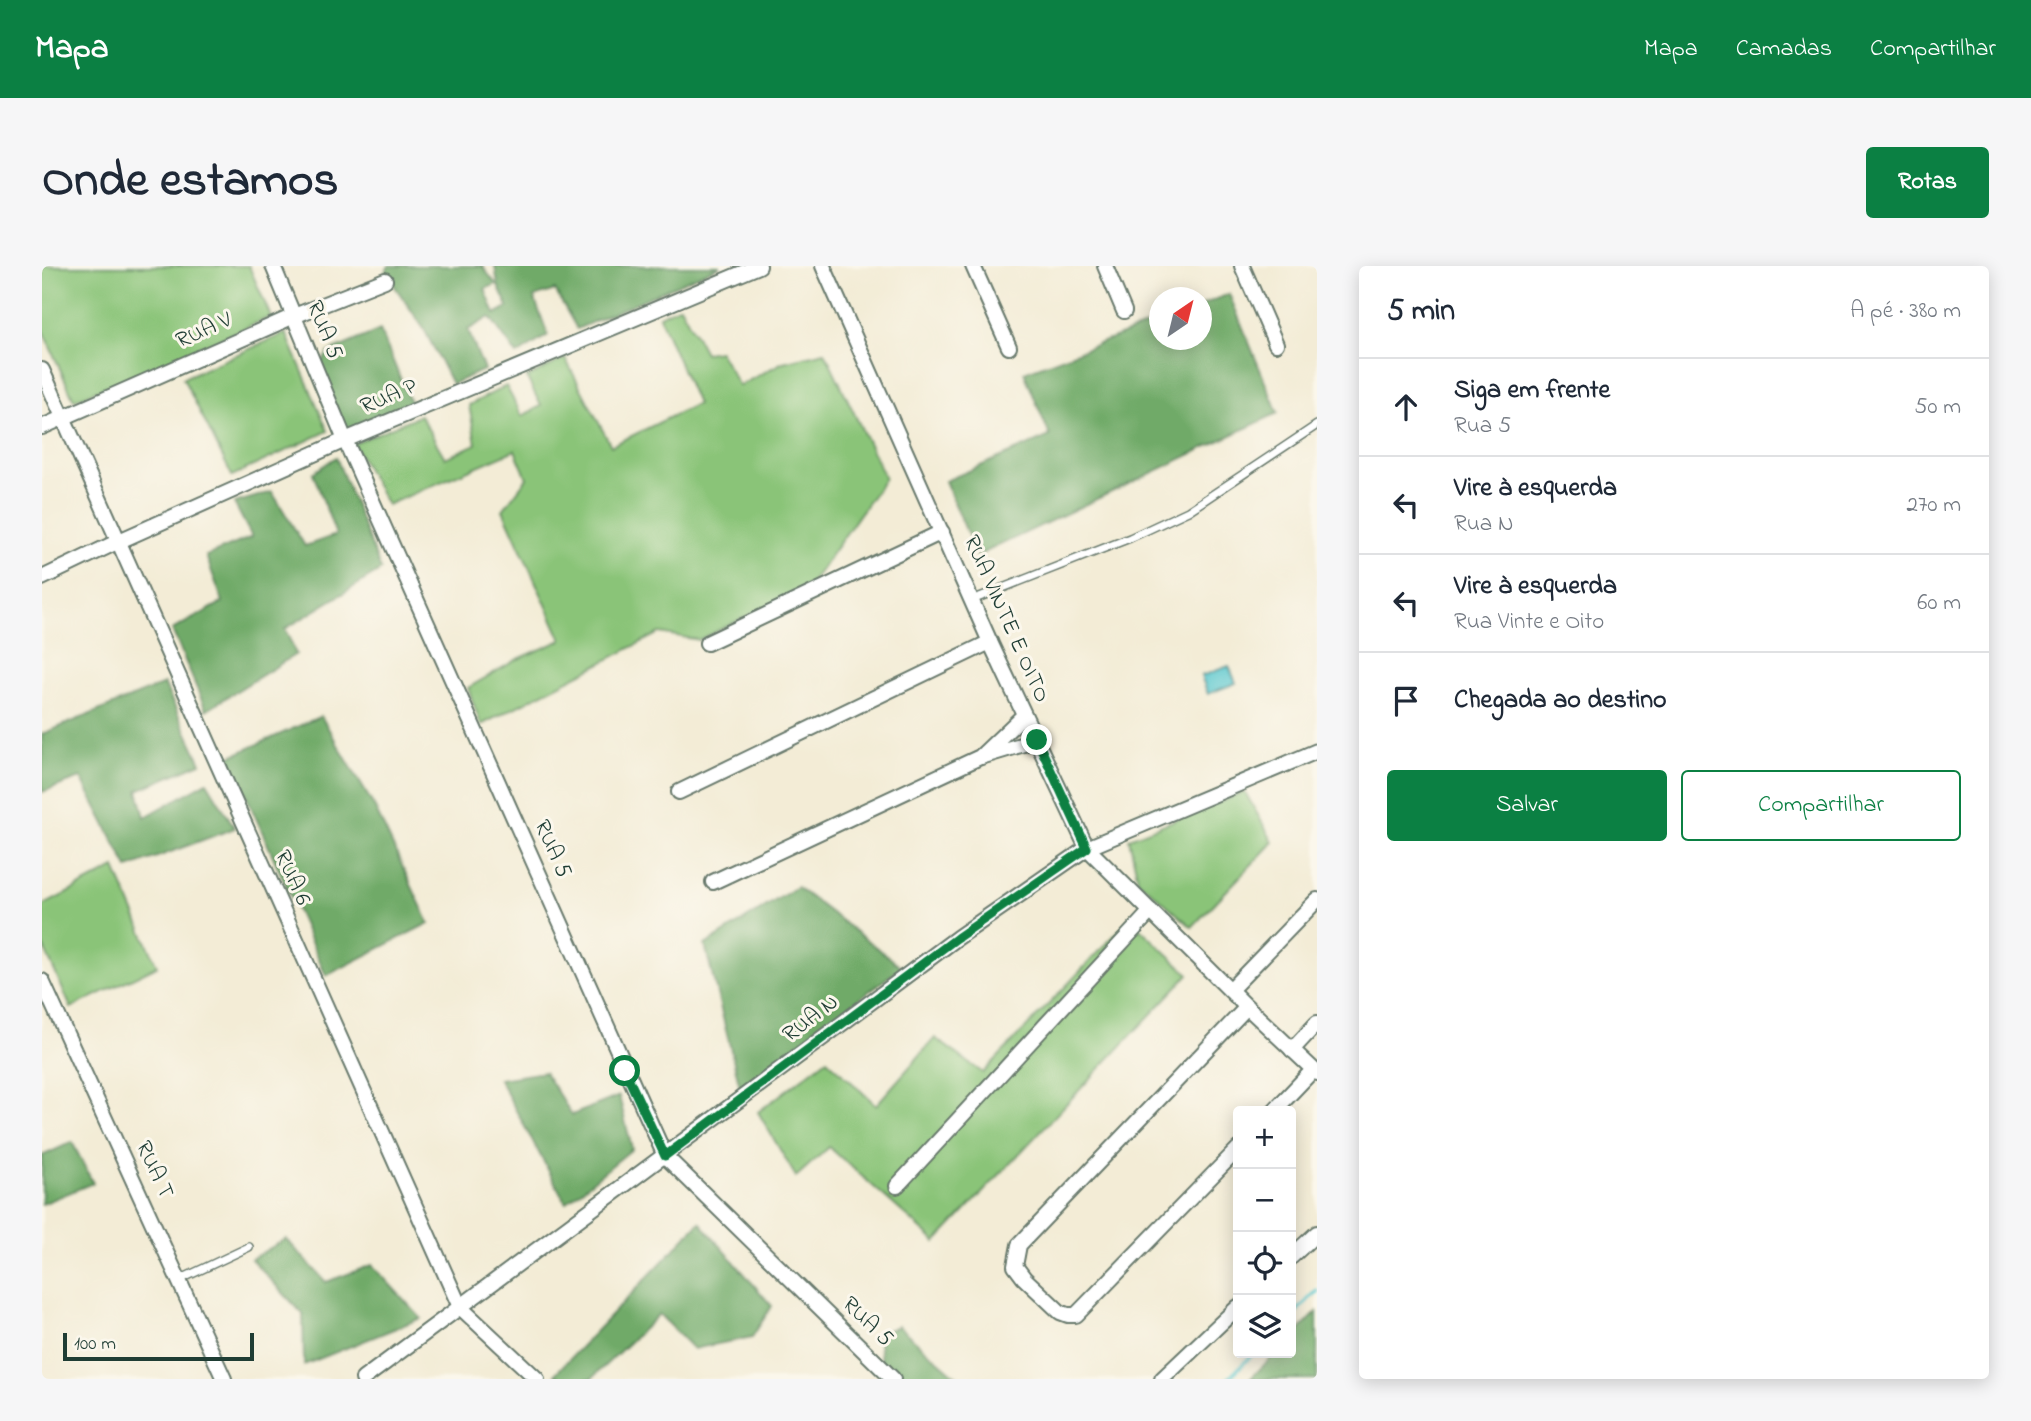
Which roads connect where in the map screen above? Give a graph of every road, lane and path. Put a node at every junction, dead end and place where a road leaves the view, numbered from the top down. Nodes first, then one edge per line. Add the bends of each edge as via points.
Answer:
1 (273, 266) edge
2 (759, 266) edge
3 (823, 266) edge
4 (973, 266) edge
5 (1104, 266) edge
6 (1242, 266) edge
7 (385, 280) dead end
8 (1124, 311) dead end
9 (294, 316) junction
10 (1276, 344) dead end
11 (1009, 347) dead end
12 (42, 370) edge
13 (62, 418) junction
14 (1317, 425) edge
15 (42, 427) edge
16 (345, 440) junction
17 (942, 532) junction
18 (117, 542) junction
19 (42, 578) edge
20 (972, 600) junction
21 (990, 642) junction
22 (707, 643) dead end
23 (1024, 715) junction
24 (1037, 740) junction
25 (1317, 751) edge
26 (980, 757) junction
27 (679, 792) dead end
28 (1087, 848) junction
29 (713, 882) dead end
30 (1317, 900) edge
31 (1151, 911) junction
32 (42, 981) edge
33 (1230, 990) junction
34 (1247, 1007) junction
35 (1317, 1023) edge
36 (1292, 1049) junction
37 (1315, 1072) edge
38 (1279, 1106) edge
39 (1233, 1154) edge
40 (665, 1156) junction
41 (897, 1186) dead end
42 (1317, 1233) edge
43 (249, 1247) dead end
44 (1296, 1253) edge
45 (179, 1280) junction
46 (460, 1307) junction
47 (1233, 1312) edge
48 (224, 1379) edge
49 (363, 1379) edge
50 (537, 1379) edge
51 (892, 1379) edge
52 (1162, 1379) edge

1 - 9 street, RUA 5
2 - 16 street, RUA P
3 - 17 street, RUA VINTE E OITO
4 - 11 street
5 - 8 street
6 - 10 street
7 - 9 street, RUA V
9 - 13 street, RUA V
9 - 16 street, RUA 5
12 - 13 street, RUA 6
13 - 15 street, RUA V
13 - 18 street, RUA 6
14 - 20 lane via 1188,511
16 - 18 street, RUA P
16 - 40 street, RUA 5
17 - 20 street, RUA VINTE E OITO
17 - 22 street
18 - 19 street, RUA P
18 - 46 street, RUA 6
20 - 21 street, RUA VINTE E OITO
21 - 23 street, RUA VINTE E OITO
21 - 27 street
23 - 24 street, RUA VINTE E OITO
23 - 26 street
24 - 26 street
24 - 28 street, RUA VINTE E OITO
25 - 28 street, RUA N
26 - 29 street
28 - 31 street, RUA VINTE E OITO
28 - 40 street, RUA N via 957,938
30 - 33 street
31 - 33 street, RUA VINTE E OITO
31 - 41 street
32 - 45 street, RUA T
33 - 34 street, RUA VINTE E OITO
34 - 36 street, RUA VINTE E OITO
34 - 39 street via 1019,1245 1015,1266 1060,1312 1076,1315
35 - 36 street
36 - 37 street, RUA VINTE E OITO
37 - 38 street
40 - 46 street, RUA N
40 - 51 street, RUA 5
42 - 44 street
43 - 45 lane
45 - 48 street, RUA T
46 - 49 street, RUA N
46 - 50 street, RUA 6
47 - 52 street

